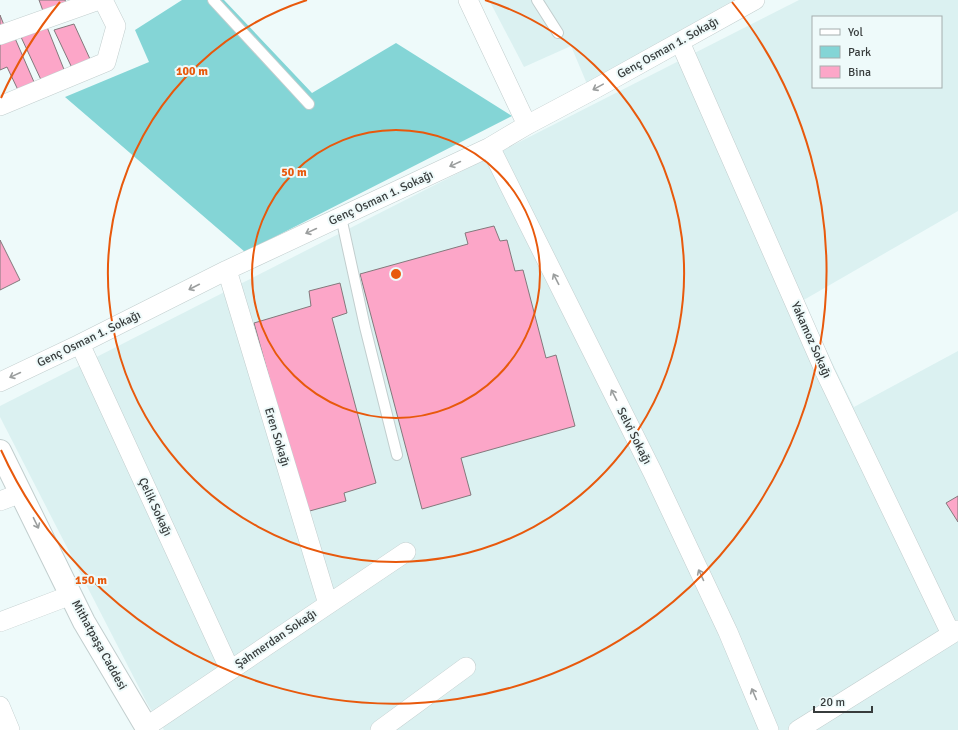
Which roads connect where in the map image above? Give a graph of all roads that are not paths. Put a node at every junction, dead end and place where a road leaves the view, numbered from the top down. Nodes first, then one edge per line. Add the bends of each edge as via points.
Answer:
1 (99, 0) edge
2 (104, 0) edge
3 (213, 0) edge
4 (468, 0) edge
5 (537, 0) edge
6 (755, 0) edge
7 (558, 32) dead end
8 (0, 35) edge
9 (680, 42) junction
10 (309, 104) dead end
11 (0, 106) edge
12 (527, 125) junction
13 (490, 147) junction
14 (341, 217) junction
15 (227, 270) junction
16 (80, 344) junction
17 (0, 382) edge
18 (0, 451) edge
19 (397, 455) dead end
20 (21, 493) junction
21 (0, 501) edge
22 (406, 552) dead end
23 (71, 595) junction
24 (328, 604) junction
25 (0, 622) edge
26 (955, 632) edge
27 (466, 667) dead end
28 (230, 670) junction
29 (0, 706) edge
30 (147, 728) edge
31 (6, 729) edge
32 (380, 730) edge
33 (769, 730) edge
34 (798, 730) edge

1 - 8 street
2 - 11 street via 116,26 106,62
3 - 10 lane
4 - 12 street
5 - 7 lane
6 - 9 street, Genç Osman 1. Sokağı
9 -> 12 street, Genç Osman 1. Sokağı
9 - 26 street, Yakamoz Sokağı via 825,372
12 - 13 street, Genç Osman 1. Sokağı
13 -> 14 street, Genç Osman 1. Sokağı
33 -> 13 street, Selvi Sokağı via 728,632 653,473
14 -> 15 street, Genç Osman 1. Sokağı
14 - 19 lane
15 -> 16 street, Genç Osman 1. Sokağı
15 - 24 street, Eren Sokağı
16 -> 17 street, Genç Osman 1. Sokağı
16 - 28 street, Çelik Sokağı
18 - 20 main road, Mithatpaşa Caddesi
20 - 21 street
20 -> 23 main road, Mithatpaşa Caddesi
22 - 24 street, Şahmerdan Sokağı
23 - 25 street
23 - 30 main road, Mithatpaşa Caddesi via 84,622
24 - 28 street, Şahmerdan Sokağı
26 - 34 street, Yakamoz Sokağı
27 - 32 street
28 - 30 street, Şahmerdan Sokağı
29 - 31 street

